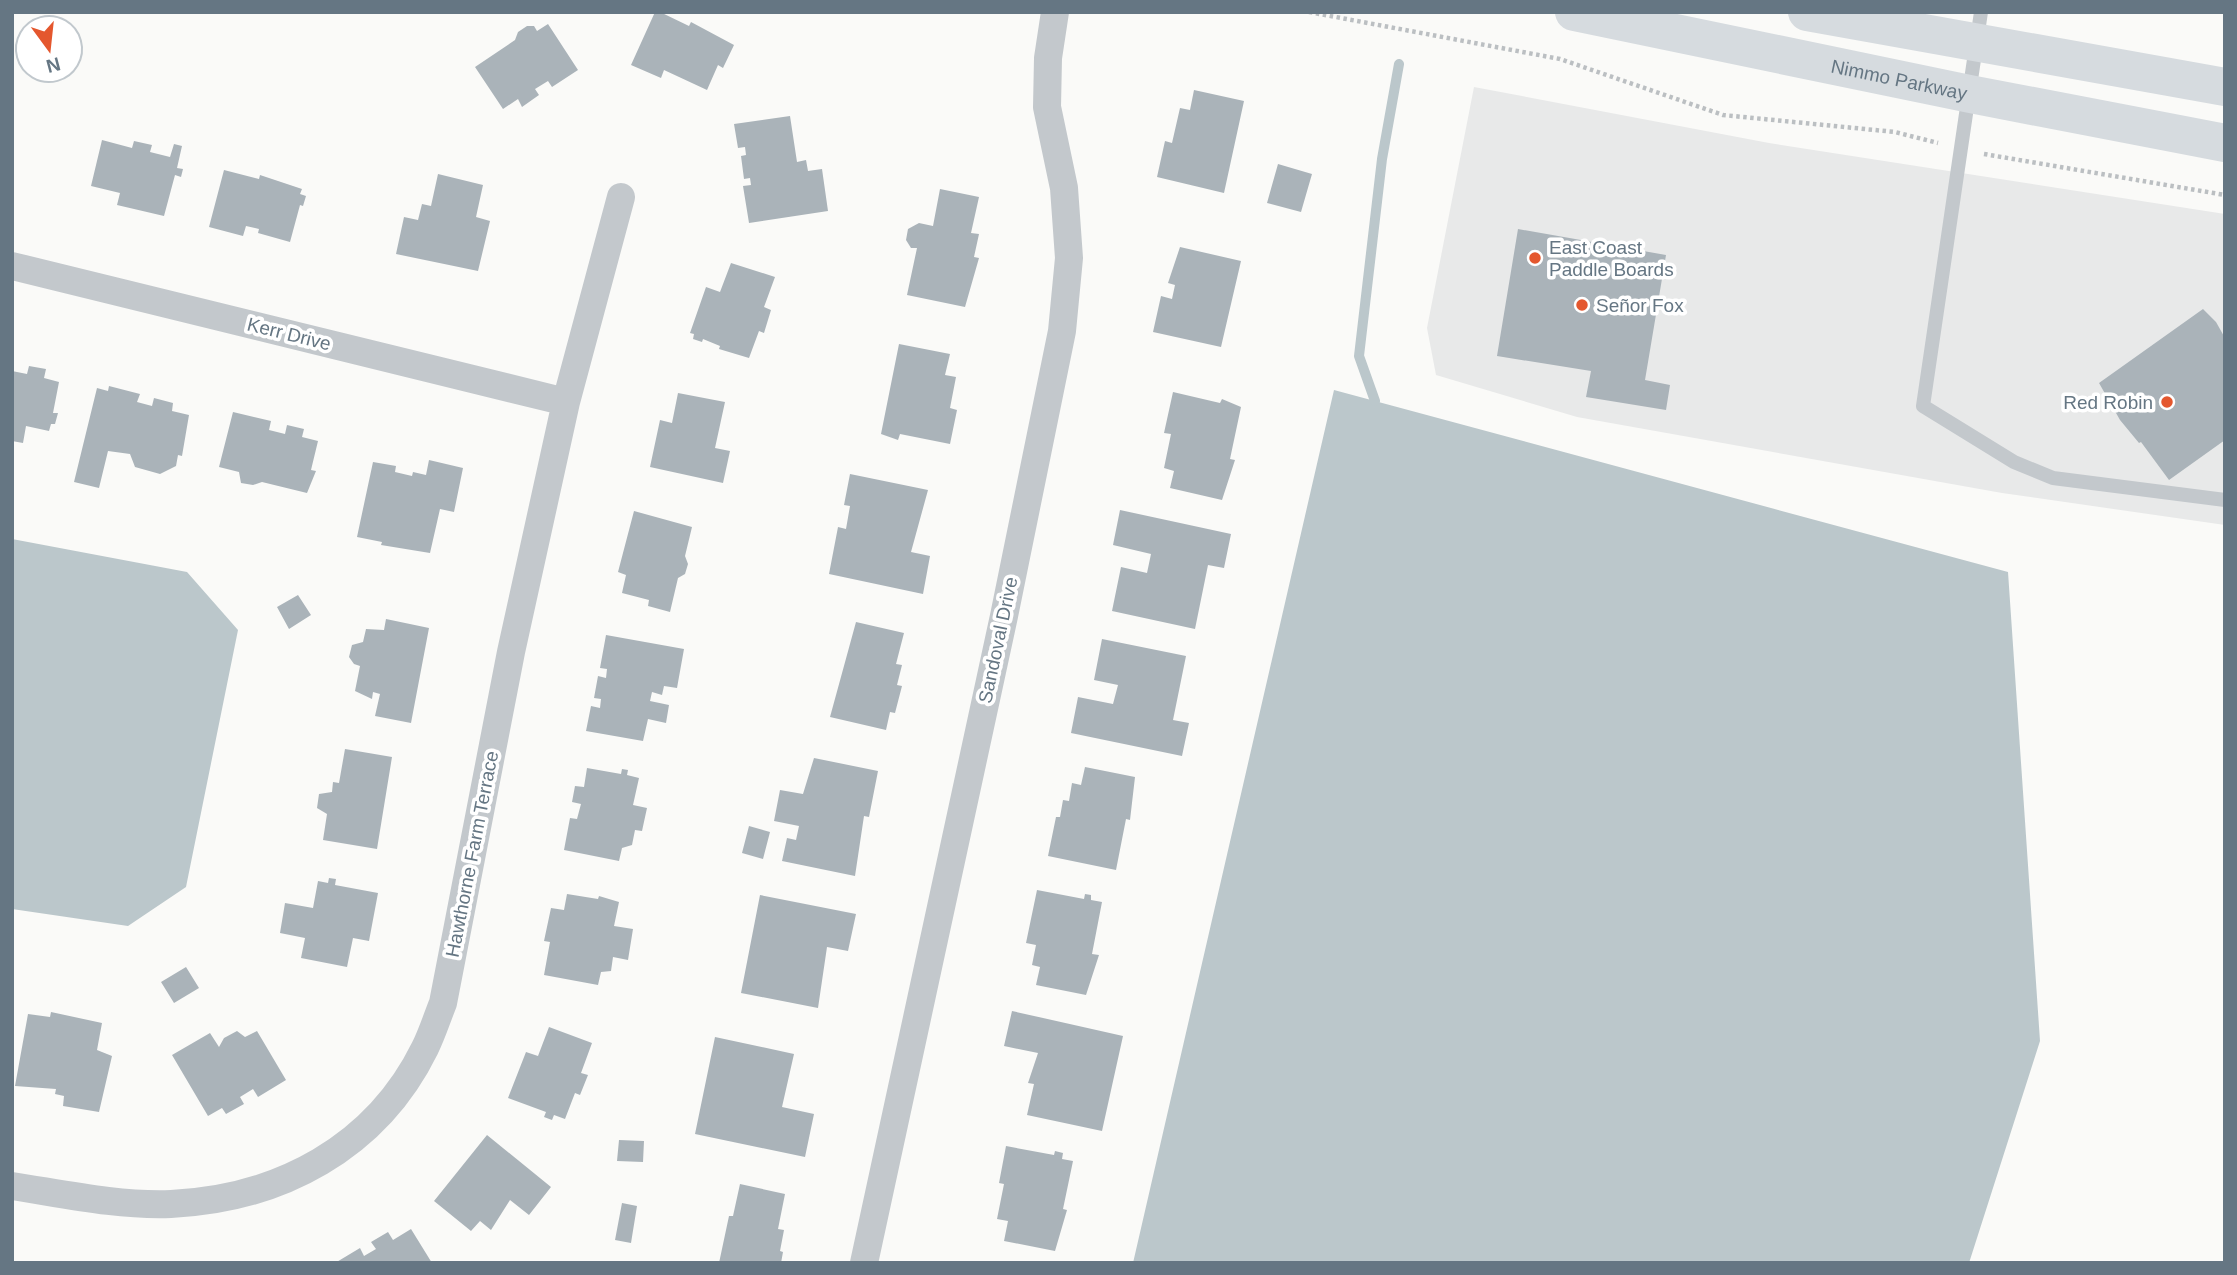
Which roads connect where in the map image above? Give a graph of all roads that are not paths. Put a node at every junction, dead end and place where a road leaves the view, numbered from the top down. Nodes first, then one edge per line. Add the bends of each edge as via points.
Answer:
1 (1055, 12) edge
2 (1574, 12) edge
3 (1807, 12) edge
4 (1978, 27) edge
5 (2225, 87) edge
6 (1970, 94) junction
7 (2225, 143) edge
8 (621, 197) dead end
9 (12, 266) edge
10 (566, 402) junction
11 (2225, 500) edge
12 (12, 1186) edge
13 (864, 1263) edge

1 - 13 street, Sandoval Drive via 1047,107 1064,188 1069,258 1062,331
2 - 6 street, Nimmo Parkway
3 - 4 street
4 - 5 street
4 - 6 lane
6 - 7 street, Nimmo Parkway
6 - 11 lane via 1923,406 2014,462 2053,478
8 - 10 street, Hawthorne Farm Terrace
9 - 10 street, Kerr Drive
10 - 12 street, Hawthorne Farm Terrace via 511,652 443,1003 425,1048 401,1089 362,1131 316,1165 273,1186 227,1199 169,1204 111,1201

